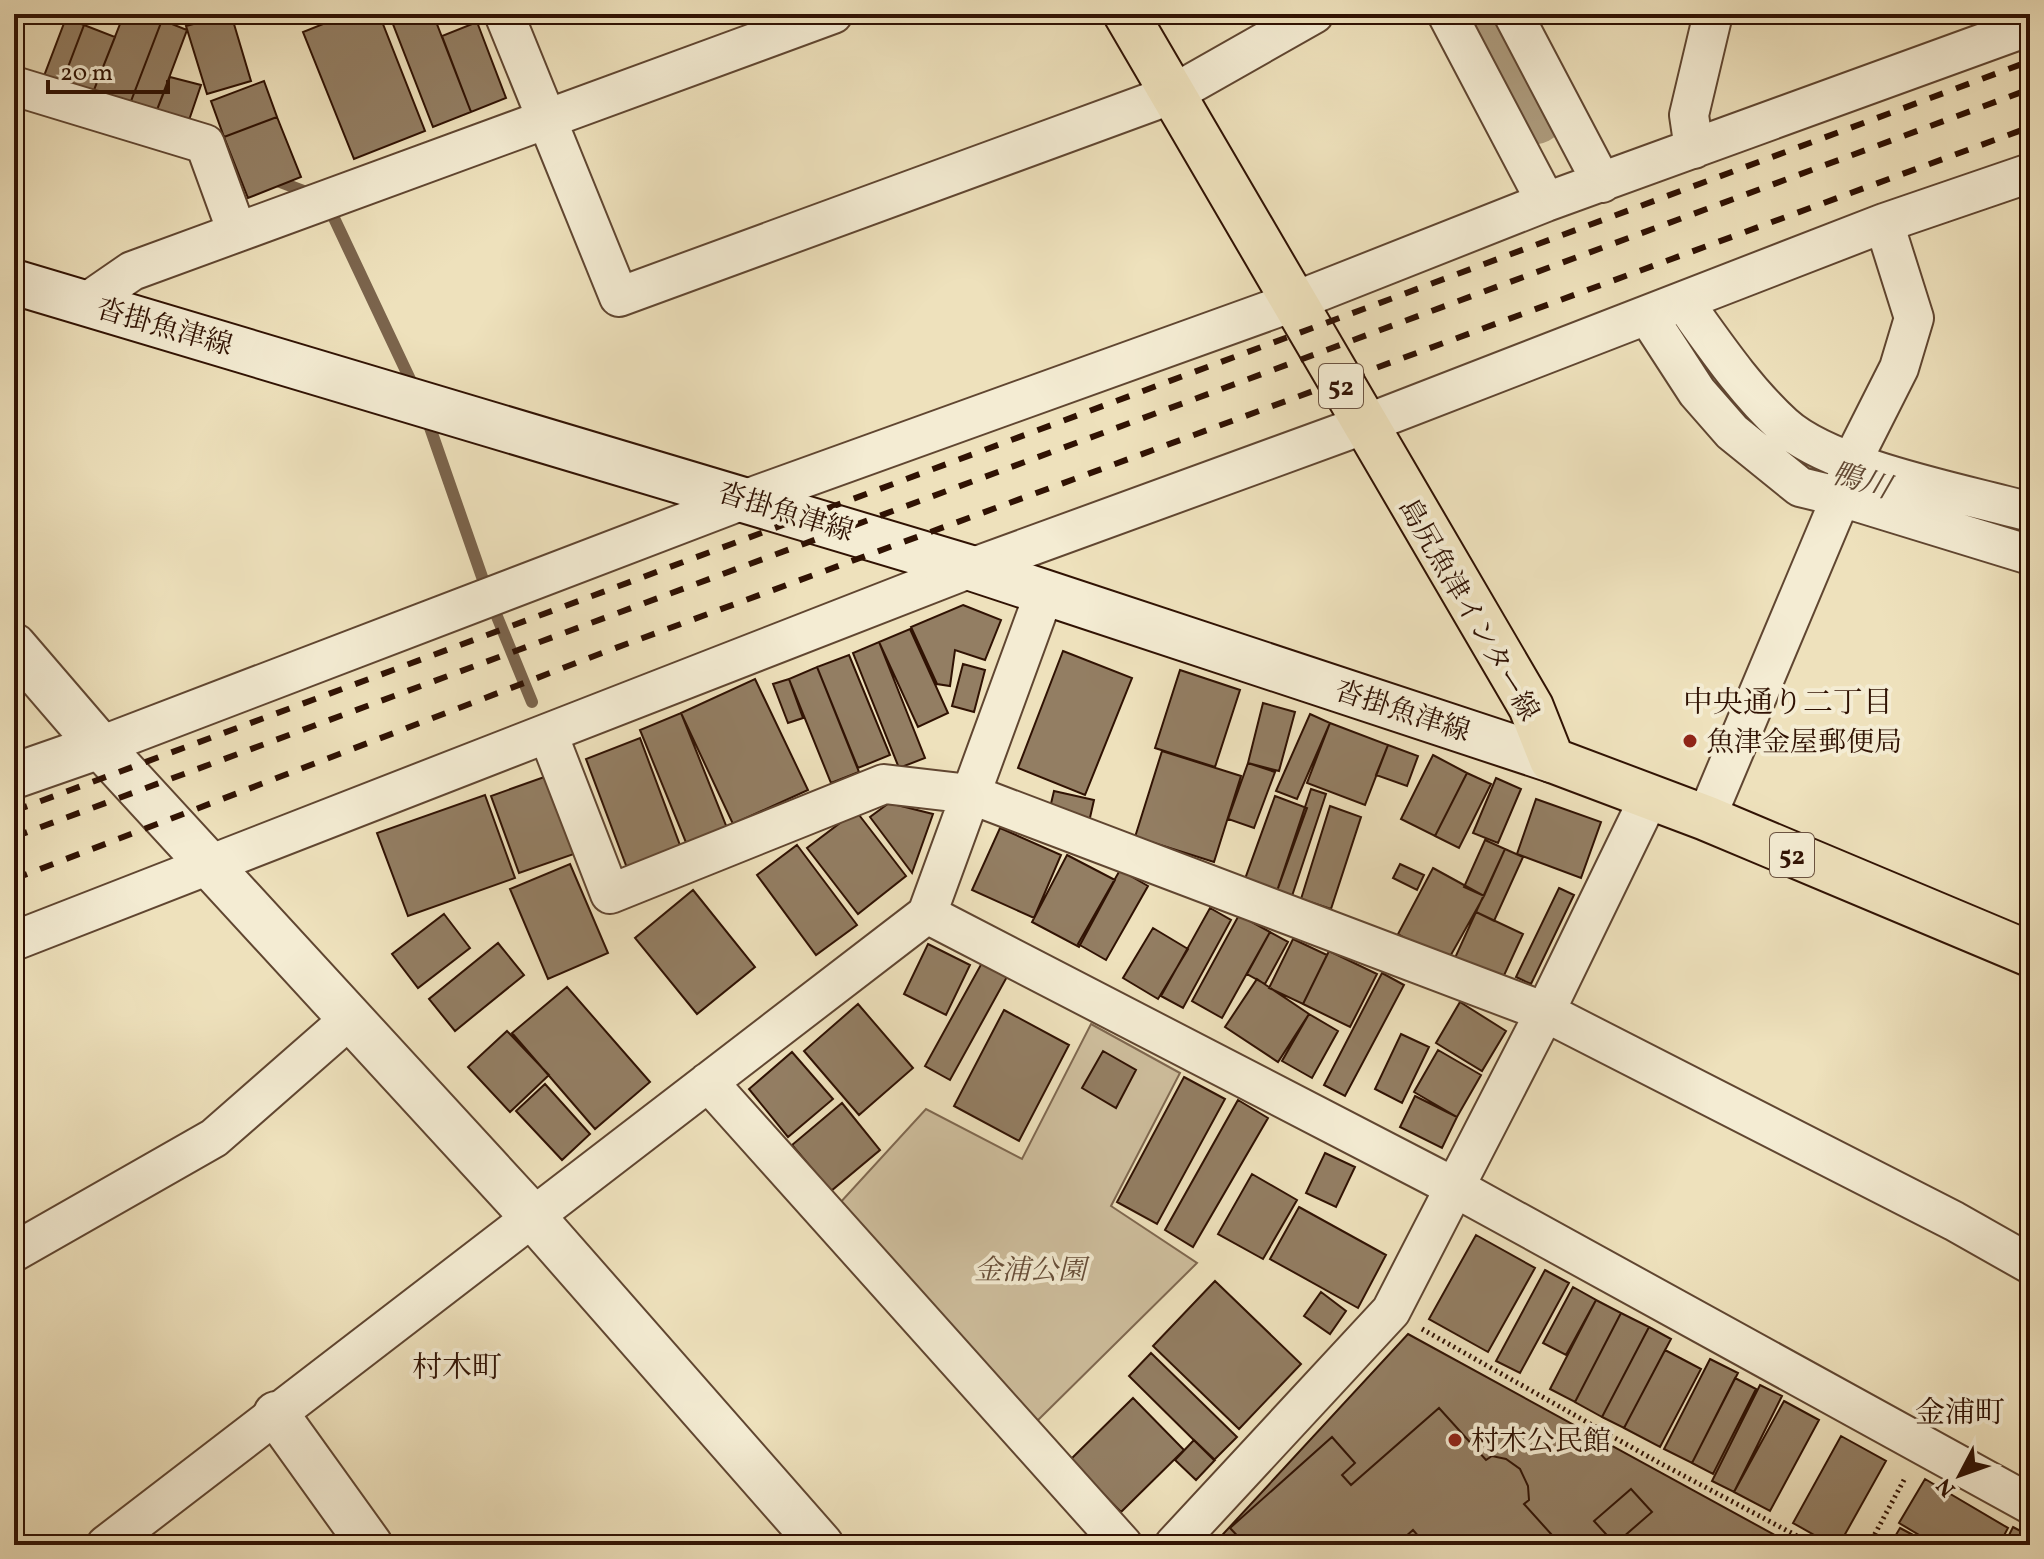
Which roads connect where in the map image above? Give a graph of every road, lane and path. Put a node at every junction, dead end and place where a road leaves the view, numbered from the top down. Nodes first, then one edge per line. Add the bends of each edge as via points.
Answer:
1 (504, 14) edge
2 (833, 14) edge
3 (1126, 14) edge
4 (1314, 14) edge
5 (1447, 14) edge
6 (1513, 14) edge
7 (1713, 14) edge
8 (2005, 26) edge
9 (14, 86) edge
10 (1173, 94) junction
11 (545, 117) junction
12 (1694, 149) junction
13 (2030, 173) edge
14 (1602, 183) junction
15 (1546, 202) junction
16 (1884, 223) junction
17 (237, 232) junction
18 (14, 282) edge
19 (1683, 301) junction
20 (87, 302) junction
21 (1293, 302) junction
22 (1647, 315) junction
23 (1363, 425) junction
24 (1846, 480) junction
25 (746, 499) junction
26 (2030, 512) edge
27 (2030, 555) edge
28 (971, 568) junction
29 (1044, 594) junction
30 (14, 646) edge
31 (548, 734) junction
32 (100, 746) junction
33 (1552, 760) junction
34 (14, 776) edge
35 (970, 794) junction
36 (1649, 798) junction
37 (1706, 818) junction
38 (213, 866) junction
39 (927, 914) junction
40 (14, 941) edge
41 (2030, 954) edge
42 (1545, 1012) junction
43 (351, 1018) junction
44 (708, 1082) junction
45 (1454, 1187) junction
46 (532, 1216) junction
47 (14, 1252) edge
48 (2030, 1264) edge
49 (1391, 1311) junction
50 (276, 1414) junction
51 (1923, 1445) junction
52 (2030, 1504) edge
53 (106, 1545) edge
54 (370, 1545) edge
55 (821, 1545) edge
56 (1123, 1545) edge
57 (1174, 1545) edge
58 (1814, 1545) edge
59 (1869, 1545) edge

1 - 11 street
2 - 11 street
3 - 10 main road, 島尻魚津インター線 / 52
4 - 10 street
5 - 15 street
6 - 14 street
7 - 12 street via 1689,115
8 - 12 street
9 - 17 street via 205,144
10 - 11 street via 619,297
10 - 21 main road, 島尻魚津インター線 / 52
11 - 17 street
12 - 14 street
13 - 16 street
14 - 15 street
15 - 21 street
16 - 19 street
16 - 24 street via 1914,318 1899,368
17 - 20 street via 132,271
18 - 20 main road, 沓掛魚津線
19 - 22 street
19 - 24 street via 1739,378
20 - 25 main road, 沓掛魚津線
21 - 23 main road, 島尻魚津インター線 / 52
21 - 25 street
22 - 23 street
22 - 24 street via 1697,392 1732,432 1800,487
23 - 28 street
23 - 33 main road, 島尻魚津インター線 / 52 via 1531,707
24 - 26 street
24 - 27 street
24 - 37 street
25 - 28 main road, 沓掛魚津線
25 - 32 street
28 - 29 main road, 沓掛魚津線
28 - 31 street
29 - 33 main road, 沓掛魚津線
29 - 35 street
30 - 32 main road
31 - 35 street via 610,894 884,784
31 - 38 street
32 - 34 main road
32 - 38 main road
33 - 36 main road, 52
35 - 39 street
35 - 42 street
36 - 37 main road, 52
36 - 42 street
37 - 41 main road, 52
38 - 40 street
38 - 43 main road
39 - 44 street
39 - 45 street
42 - 45 street
42 - 48 street
43 - 46 main road
43 - 47 street via 214,1138
44 - 46 street
44 - 56 street
45 - 49 street
45 - 51 street
46 - 50 street
46 - 55 main road
49 - 57 street
49 - 58 path
50 - 53 street
50 - 54 main road
51 - 52 street
51 - 59 path

